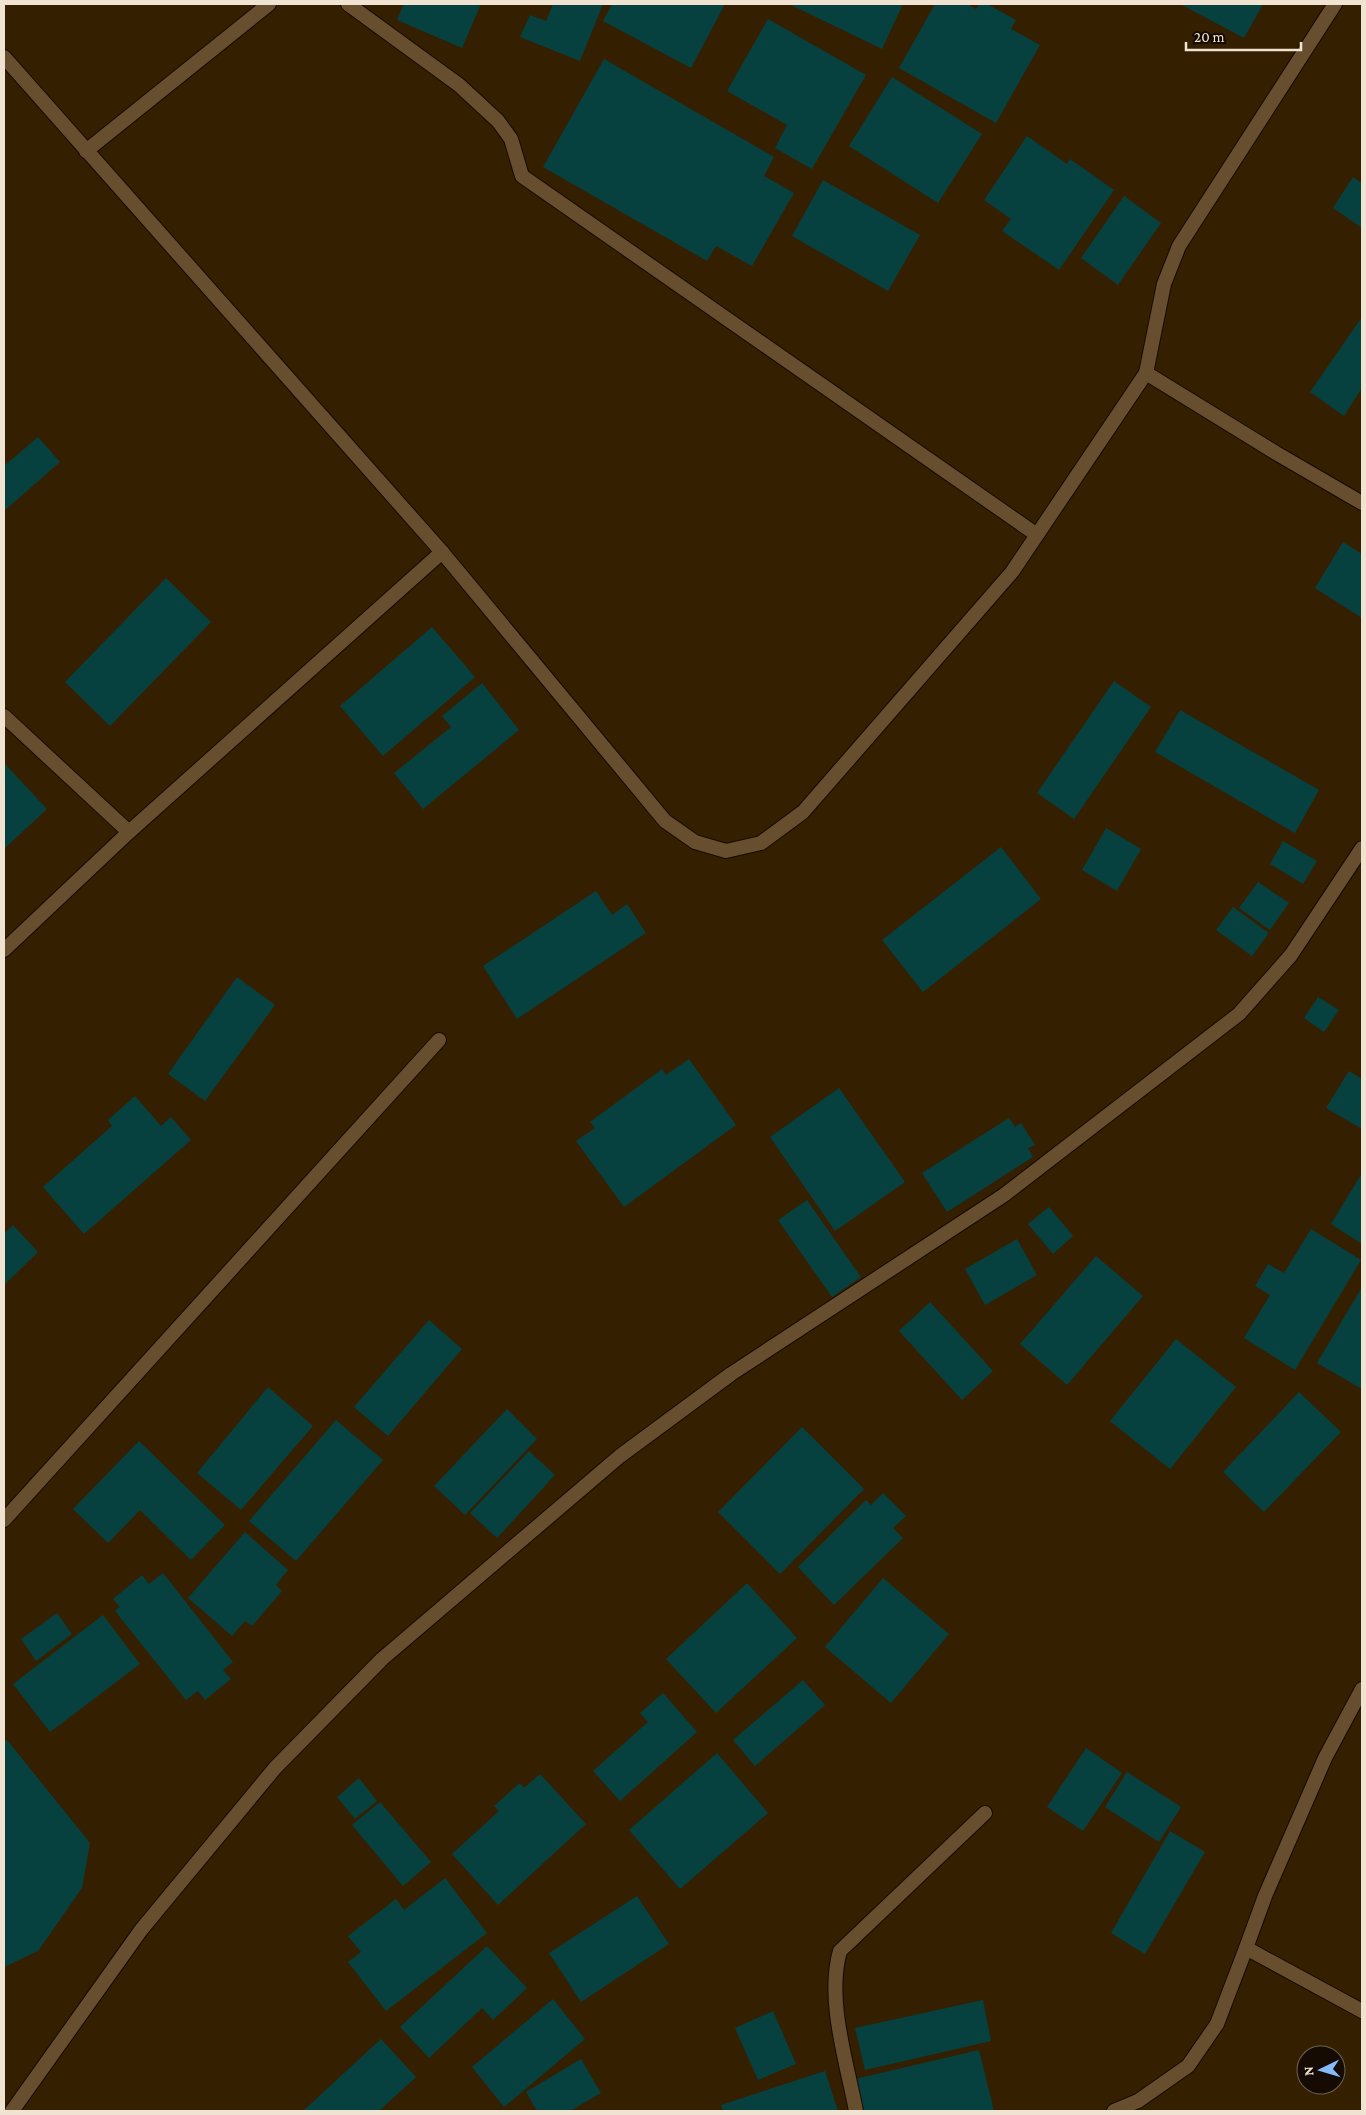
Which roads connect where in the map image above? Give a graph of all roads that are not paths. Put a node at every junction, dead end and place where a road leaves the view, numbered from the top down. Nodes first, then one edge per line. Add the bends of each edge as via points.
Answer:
1 (269, 4) edge
2 (348, 4) edge
3 (1335, 4) edge
4 (4, 57) edge
5 (86, 150) junction
6 (1146, 373) junction
7 (1362, 503) edge
8 (1037, 535) junction
9 (442, 552) junction
10 (4, 716) edge
11 (129, 832) junction
12 (1362, 848) edge
13 (4, 950) edge
14 (439, 1040) dead end
15 (4, 1520) edge
16 (1362, 1689) edge
17 (985, 1813) dead end
18 (1246, 1948) junction
19 (1362, 2011) edge
20 (12, 2111) edge
21 (856, 2111) edge
22 (1114, 2111) edge

1 - 5 street
2 - 8 street via 458,85 498,121 511,139 522,176
3 - 6 street via 1179,246 1164,284
4 - 5 street
5 - 9 street
6 - 7 street
6 - 8 street
8 - 9 street via 1012,572 803,812 761,843 726,851 695,842 665,820
9 - 11 street
10 - 11 street
11 - 13 street
12 - 20 street via 1291,956 1239,1014 1004,1195 731,1374 620,1456 382,1659 275,1768 141,1930
14 - 15 street
16 - 18 street via 1325,1758
17 - 21 street via 840,1951 835,1968 835,2004
18 - 19 street
18 - 22 street via 1217,2024 1188,2066 1138,2101

